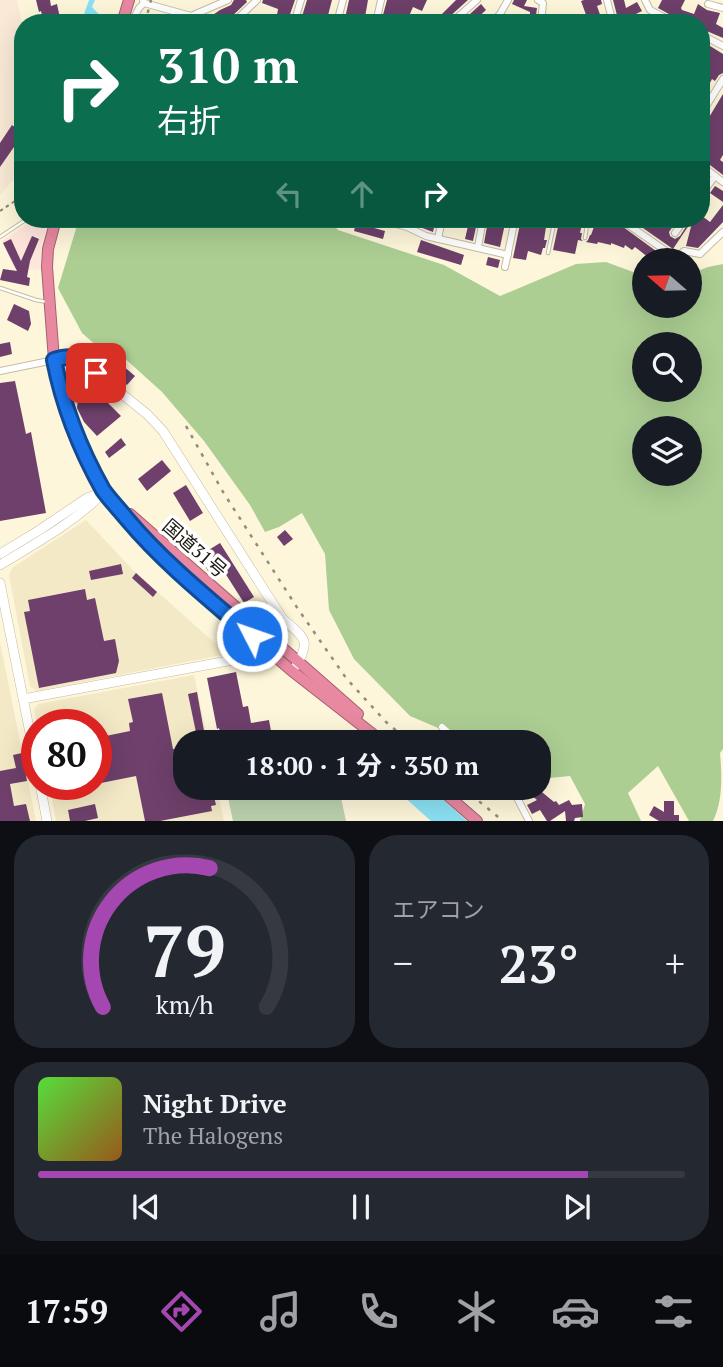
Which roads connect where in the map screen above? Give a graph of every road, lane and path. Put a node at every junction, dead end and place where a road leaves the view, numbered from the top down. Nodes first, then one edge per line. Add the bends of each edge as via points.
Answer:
1 (228, 0) edge
2 (257, 0) edge
3 (477, 0) edge
4 (645, 0) edge
5 (143, 1) edge
6 (708, 4) dead end
7 (723, 7) edge
8 (185, 14) edge
9 (196, 14) edge
10 (242, 14) edge
11 (461, 14) edge
12 (658, 14) edge
13 (723, 79) edge
14 (710, 100) edge
15 (710, 172) edge
16 (715, 176) junction
17 (723, 182) edge
18 (710, 183) edge
19 (54, 228) edge
20 (409, 228) edge
21 (440, 228) edge
22 (481, 228) edge
23 (513, 228) edge
24 (553, 228) edge
25 (586, 228) edge
26 (633, 228) edge
27 (679, 228) edge
28 (723, 232) edge
29 (675, 233) dead end
30 (584, 238) dead end
31 (438, 239) junction
32 (478, 247) junction
33 (548, 253) dead end
34 (508, 255) junction
35 (505, 267) dead end
36 (0, 288) edge
37 (50, 303) junction
38 (54, 360) junction
39 (0, 371) edge
40 (104, 492) junction
41 (0, 554) edge
42 (0, 565) edge
43 (0, 583) edge
44 (233, 660) dead end
45 (295, 666) junction
46 (23, 699) junction
47 (25, 709) edge
48 (442, 727) dead end
49 (372, 730) edge
50 (445, 730) edge
51 (43, 800) edge
52 (453, 800) edge
53 (518, 800) edge
54 (47, 821) edge
55 (477, 821) edge
56 (529, 821) edge

1 - 9 street
2 - 10 street
3 - 11 street
4 - 12 street
5 - 8 street
6 - 7 street
13 - 14 street
15 - 16 street
16 - 17 street
16 - 18 street
19 - 37 highway, 国道31号 via 48,258
20 - 31 street
21 - 31 street
22 - 32 street
23 - 34 street
24 - 33 lane
25 - 30 lane
26 - 28 street via 677,257 684,251 700,254
27 - 29 street
31 - 32 street
32 - 34 street
34 - 35 street
36 - 37 lane
37 - 38 highway, 国道31号
38 - 39 street
38 - 40 highway, 国道31号 via 71,424
38 - 45 street via 65,356 79,359 163,431 282,618 303,637 304,652
40 - 41 street via 87,498
40 - 42 street via 51,534
40 - 45 highway, 国道31号
43 - 46 street
44 - 46 street
45 - 49 highway, 国道31号
46 - 47 street
48 - 50 street
51 - 54 street
52 - 55 highway
53 - 56 street

